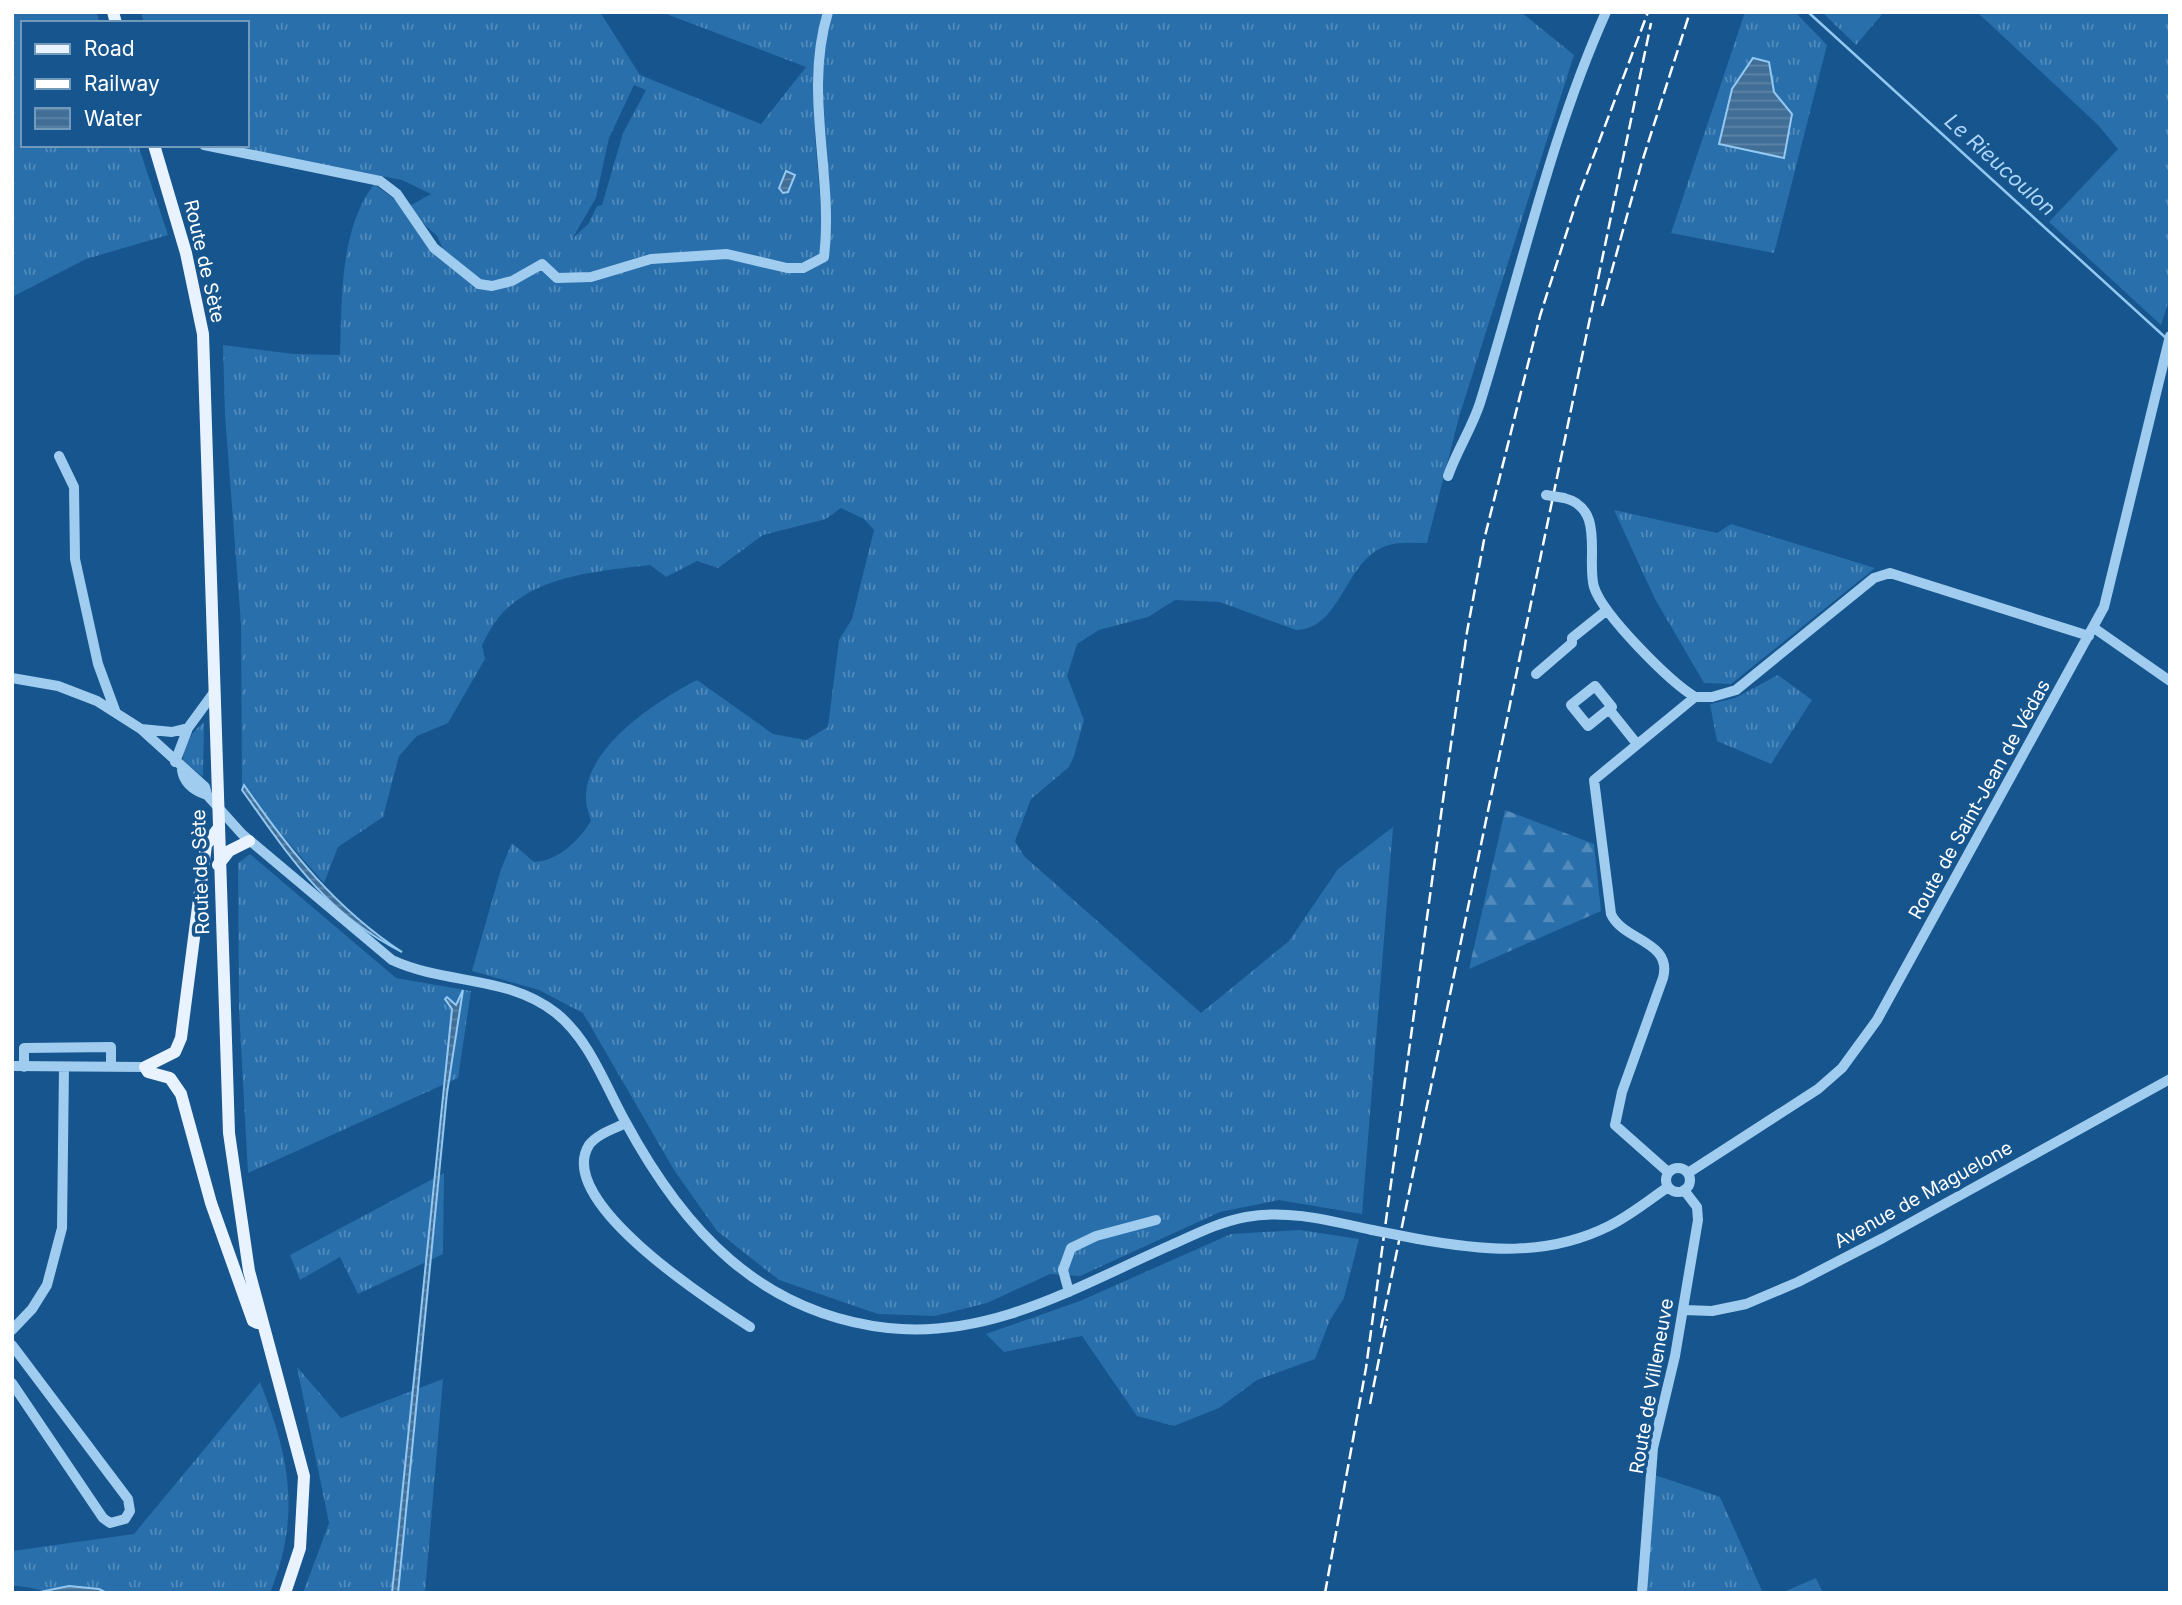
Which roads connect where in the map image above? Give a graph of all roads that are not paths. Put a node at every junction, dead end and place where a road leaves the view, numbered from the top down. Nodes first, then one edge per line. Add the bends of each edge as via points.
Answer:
1 (828, 12) edge
2 (1606, 12) edge
3 (156, 147) edge
4 (214, 147) edge
5 (2170, 336) edge
6 (59, 456) dead end
7 (1448, 476) dead end
8 (1546, 495) dead end
9 (1607, 610) junction
10 (2092, 632) junction
11 (1536, 674) dead end
12 (12, 678) edge
13 (2170, 681) edge
14 (216, 690) junction
15 (1695, 696) junction
16 (1608, 709) dead end
17 (116, 713) junction
18 (188, 728) junction
19 (141, 729) junction
20 (1637, 744) junction
21 (179, 766) junction
22 (212, 799) junction
23 (217, 830) junction
24 (249, 841) junction
25 (218, 865) junction
26 (12, 1066) edge
27 (24, 1067) junction
28 (64, 1067) junction
29 (111, 1067) junction
30 (145, 1067) junction
31 (2170, 1079) edge
32 (626, 1123) junction
33 (1668, 1172) junction
34 (1688, 1173) junction
35 (1668, 1187) junction
36 (1684, 1191) junction
37 (1156, 1220) dead end
38 (1069, 1292) junction
39 (1684, 1310) junction
40 (263, 1327) junction
41 (750, 1327) dead end
42 (12, 1331) edge
43 (12, 1345) edge
44 (12, 1383) edge
45 (285, 1593) edge
46 (1642, 1593) edge

1 - 4 street via 819,53 818,89 827,234 824,257 803,268 727,254 651,259 591,277 557,278 542,264 512,281 479,284 434,248 397,194 380,181
2 - 7 street via 1581,68 1547,173 1480,406
3 - 14 main road, Route de Sète via 203,334
5 - 10 street, Route de Saint-Jean de Védas via 2111,584
6 - 17 street via 74,487 75,559 98,664
8 - 9 street, bridge via 1580,507 1592,529 1593,579
9 - 11 street
9 - 15 street via 1672,679
10 - 13 street
10 - 15 street via 1890,573 1874,578 1736,690
10 - 34 street, Route de Saint-Jean de Védas via 1858,1048 1818,1089
12 - 17 street via 74,691
14 - 18 street
14 - 22 main road, Route de Sète
15 - 20 street
16 - 20 street
17 - 19 street
18 - 19 street via 172,732
18 - 21 street
19 - 21 street
20 - 33 street via 1600,774 1592,787 1611,914 1620,928 1655,947 1665,964 1615,1125
21 - 22 street via 205,787
22 - 23 main road, Route de Sète
22 - 24 street
23 - 25 main road, Route de Sète
23 - 30 main road via 206,845 181,1038 175,1052
24 - 25 main road via 229,851
24 - 32 street via 392,960 415,971 514,988 557,1014 580,1039
25 - 40 main road, Route de Sète via 229,1133 249,1271
26 - 27 street
27 - 28 street
27 - 29 street via 24,1048 111,1047
28 - 29 street
28 - 42 street via 62,1228 47,1285
29 - 30 street
30 - 40 main road via 170,1078 181,1094 211,1203 253,1321
31 - 39 street, Avenue de Maguelone via 1786,1287 1746,1304 1712,1311
32 - 38 street via 664,1187 716,1249 747,1275 799,1305 854,1322 928,1329 1004,1318
32 - 41 street via 588,1147 584,1161 596,1198 620,1230
33 - 34 street via 1679,1167
33 - 35 street
34 - 36 street via 1691,1181
35 - 36 street
35 - 38 street, bridge via 1609,1226 1549,1246 1494,1251 1290,1215 1246,1217 1210,1228
36 - 39 street, Route de Villeneuve via 1698,1207
37 - 38 street via 1096,1236 1071,1248 1063,1270
39 - 46 street, Route de Villeneuve via 1653,1448
40 - 45 main road, Route de Sète via 304,1476 300,1548
43 - 44 street via 128,1499 130,1511 125,1519 110,1523 103,1518

